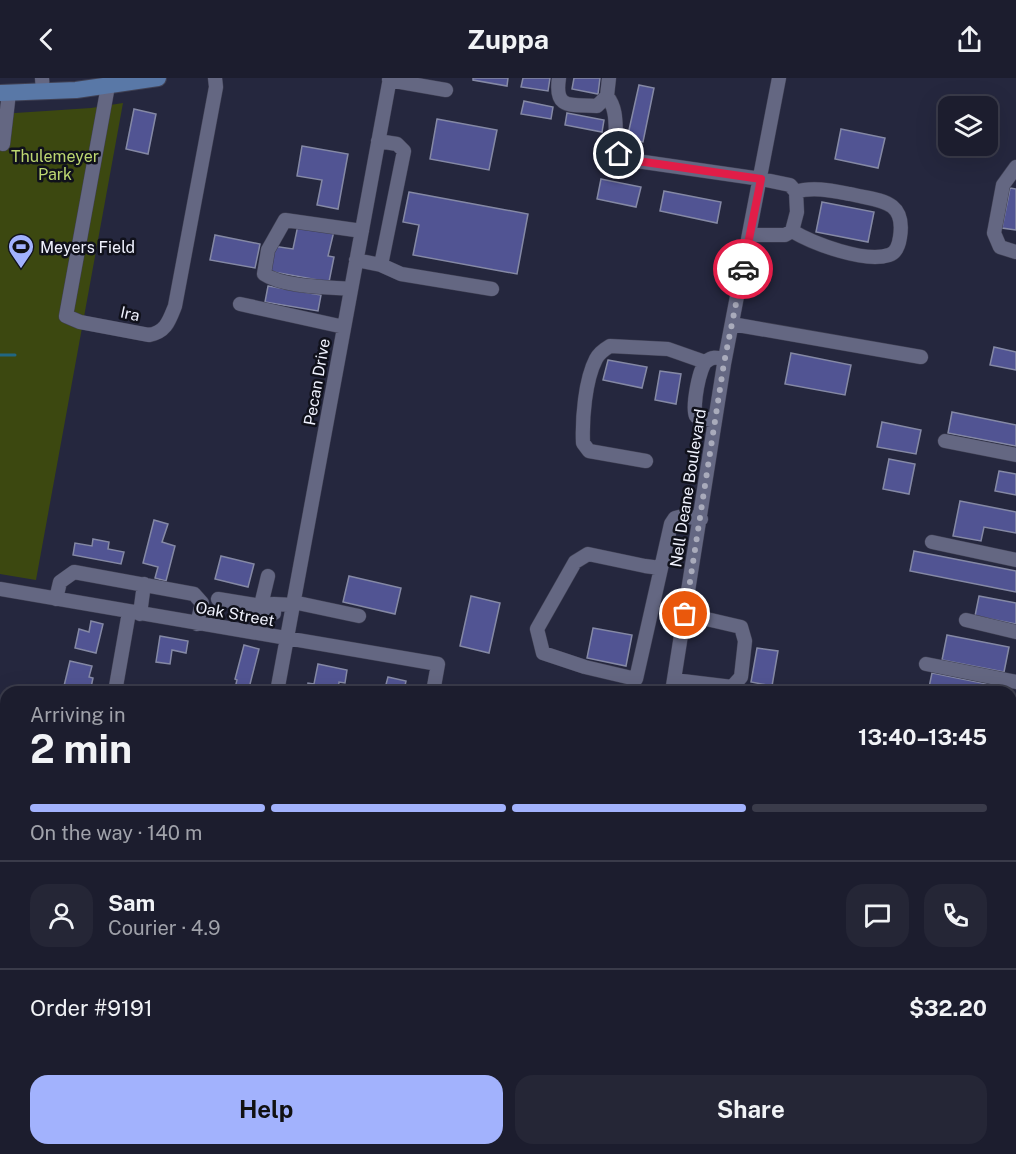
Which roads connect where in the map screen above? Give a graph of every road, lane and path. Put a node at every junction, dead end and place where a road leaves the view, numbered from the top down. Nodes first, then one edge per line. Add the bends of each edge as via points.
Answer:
1 (158, 78) edge
2 (215, 78) edge
3 (560, 78) edge
4 (609, 78) edge
5 (779, 78) edge
6 (390, 79) edge
7 (84, 84) edge
8 (43, 85) edge
9 (108, 86) junction
10 (446, 90) dead end
11 (4, 93) edge
12 (607, 96) junction
13 (378, 141) junction
14 (3, 144) dead end
15 (1016, 167) edge
16 (761, 179) junction
17 (796, 192) junction
18 (362, 231) junction
19 (792, 231) junction
20 (750, 235) junction
21 (1016, 252) edge
22 (356, 260) junction
23 (381, 265) junction
24 (351, 289) junction
25 (492, 289) dead end
26 (240, 304) dead end
27 (732, 324) junction
28 (344, 327) junction
29 (921, 357) dead end
30 (725, 359) junction
31 (705, 362) junction
32 (715, 421) junction
33 (945, 441) dead end
34 (1016, 455) edge
35 (646, 461) dead end
36 (700, 519) junction
37 (932, 542) dead end
38 (1016, 560) edge
39 (660, 568) junction
40 (268, 576) dead end
41 (144, 584) junction
42 (0, 589) edge
43 (56, 599) junction
44 (218, 599) dead end
45 (293, 603) junction
46 (261, 608) junction
47 (135, 613) junction
48 (685, 614) junction
49 (359, 616) dead end
50 (966, 620) dead end
51 (197, 624) junction
52 (1016, 632) edge
53 (254, 634) junction
54 (286, 639) junction
55 (926, 664) dead end
56 (1016, 682) edge
57 (117, 686) edge
58 (278, 686) edge
59 (434, 686) edge
60 (673, 686) edge
61 (733, 686) edge

1 - 9 main road
2 - 9 street, Ira via 175,306 168,325 149,335 66,316
3 - 12 street via 557,95 563,102 597,106
4 - 12 street
5 - 16 street, Nell Deane Boulevard
6 - 10 street
6 - 13 street, Pecan Drive
7 - 8 main road
7 - 9 main road
8 - 11 main road
11 - 14 street
12 - 16 street via 614,106 617,148 623,159
13 - 18 street, Pecan Drive
13 - 23 street via 397,144 404,151
15 - 21 street via 1003,185 994,233 1000,247
16 - 17 street via 790,185
16 - 20 street, Nell Deane Boulevard
17 - 19 street via 797,212
17 - 19 street via 806,188 886,203 895,207 902,218 900,238 891,255 875,257 833,249
18 - 22 street, Pecan Drive
18 - 24 street via 285,220 268,250 264,274 272,279
19 - 20 street via 785,235
20 - 27 street, Nell Deane Boulevard
22 - 23 street
22 - 24 street, Pecan Drive
23 - 25 street via 401,274
24 - 28 street, Pecan Drive
26 - 28 street
27 - 29 street
27 - 30 street, Nell Deane Boulevard
28 - 45 street, Pecan Drive
30 - 31 street via 715,357
30 - 32 street, Nell Deane Boulevard
31 - 32 street via 694,412 700,418
31 - 35 street via 668,350 632,346 610,346 596,358 584,411 583,443 590,451
32 - 36 street, Nell Deane Boulevard
33 - 34 street
36 - 39 street via 683,516 670,524
36 - 48 street, Nell Deane Boulevard
37 - 38 street
39 - 39 street via 636,679 543,653 537,629 575,562 588,554
40 - 46 street
41 - 43 street via 74,572 60,582
41 - 47 street
41 - 51 street via 194,594 202,603
42 - 43 street, Oak Street
43 - 47 street, Oak Street
44 - 46 street
45 - 46 street
45 - 49 street
45 - 54 street, Pecan Drive
46 - 53 street
47 - 51 street, Oak Street
47 - 57 street
48 - 60 street, Nell Deane Boulevard
48 - 61 street via 741,627 745,641 741,677
50 - 52 street
51 - 53 street, Oak Street
53 - 54 street, Oak Street
54 - 58 street, Pecan Drive
54 - 59 street, Oak Street via 438,664
55 - 56 street

